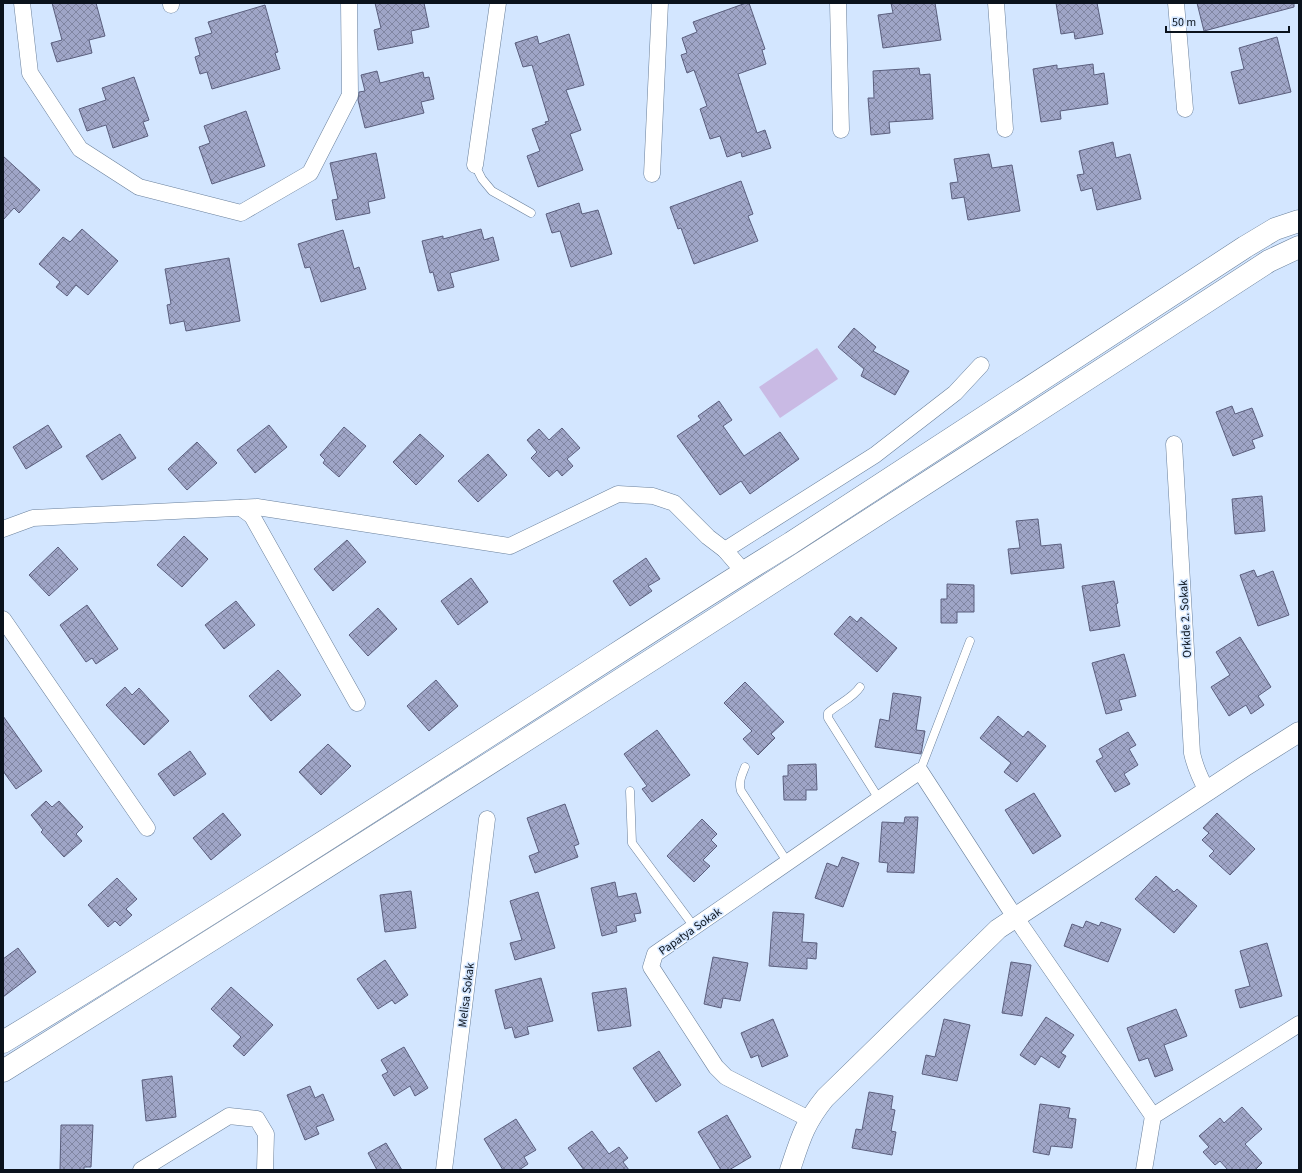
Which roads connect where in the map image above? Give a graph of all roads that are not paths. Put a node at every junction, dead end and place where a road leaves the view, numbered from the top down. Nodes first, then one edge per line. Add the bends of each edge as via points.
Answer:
1 (22, 3) edge
2 (349, 3) edge
3 (498, 3) edge
4 (660, 3) edge
5 (838, 3) edge
6 (996, 3) edge
7 (1176, 3) edge
8 (1185, 109) dead end
9 (1005, 129) dead end
10 (841, 130) dead end
11 (475, 165) joint
12 (652, 174) dead end
13 (531, 213) dead end
14 (1299, 221) edge
15 (1299, 247) edge
16 (1208, 271) junction
17 (1222, 291) junction
18 (981, 366) dead end
19 (1174, 444) dead end
20 (241, 508) junction
21 (3, 529) edge
22 (725, 550) junction
23 (743, 571) junction
24 (3, 618) edge
25 (970, 641) dead end
26 (860, 687) dead end
27 (357, 703) dead end
28 (1299, 732) edge
29 (745, 767) dead end
30 (920, 771) junction
31 (630, 791) dead end
32 (1207, 791) junction
33 (879, 799) junction
34 (487, 819) dead end
35 (147, 828) dead end
36 (788, 862) junction
37 (1015, 917) junction
38 (695, 928) junction
39 (1299, 1024) edge
40 (3, 1042) edge
41 (3, 1071) edge
42 (1153, 1116) junction
43 (809, 1119) junction
44 (141, 1170) edge
45 (265, 1170) edge
46 (444, 1170) edge
47 (790, 1170) edge
48 (1144, 1170) edge

1 - 2 street via 30,73 80,149 139,187 241,213 310,174 350,95
3 - 11 street
4 - 12 street
5 - 10 street
6 - 9 street
7 - 8 street
11 - 13 lane via 492,191
14 - 16 main road via 1275,229
15 - 17 main road via 1269,261
16 - 17 main road
16 - 23 main road via 791,543
17 - 41 main road via 663,652
18 - 22 street via 955,393 875,455
19 - 32 street, Orkide 2. Sokak via 1192,753
20 - 21 street via 32,518
20 - 22 street via 257,507 510,546 618,494 653,496 674,503
20 - 27 street via 252,516
22 - 23 street
23 - 40 main road via 512,721
24 - 35 street
25 - 30 lane
26 - 33 lane via 857,692 832,709 828,713 828,718
28 - 32 street
29 - 36 lane via 739,786 741,791
30 - 33 street, Papatya Sokak
30 - 37 street
31 - 38 lane via 632,842
32 - 37 street
33 - 36 street, Papatya Sokak
34 - 46 street, Melisa Sokak
36 - 38 street, Papatya Sokak
37 - 42 street
37 - 43 street via 998,929 844,1079
38 - 43 street, Papatya Sokak via 655,954 652,967 716,1067 726,1077
39 - 42 street
42 - 48 street
43 - 47 street via 801,1134
44 - 45 street via 229,1116 257,1119 266,1134

